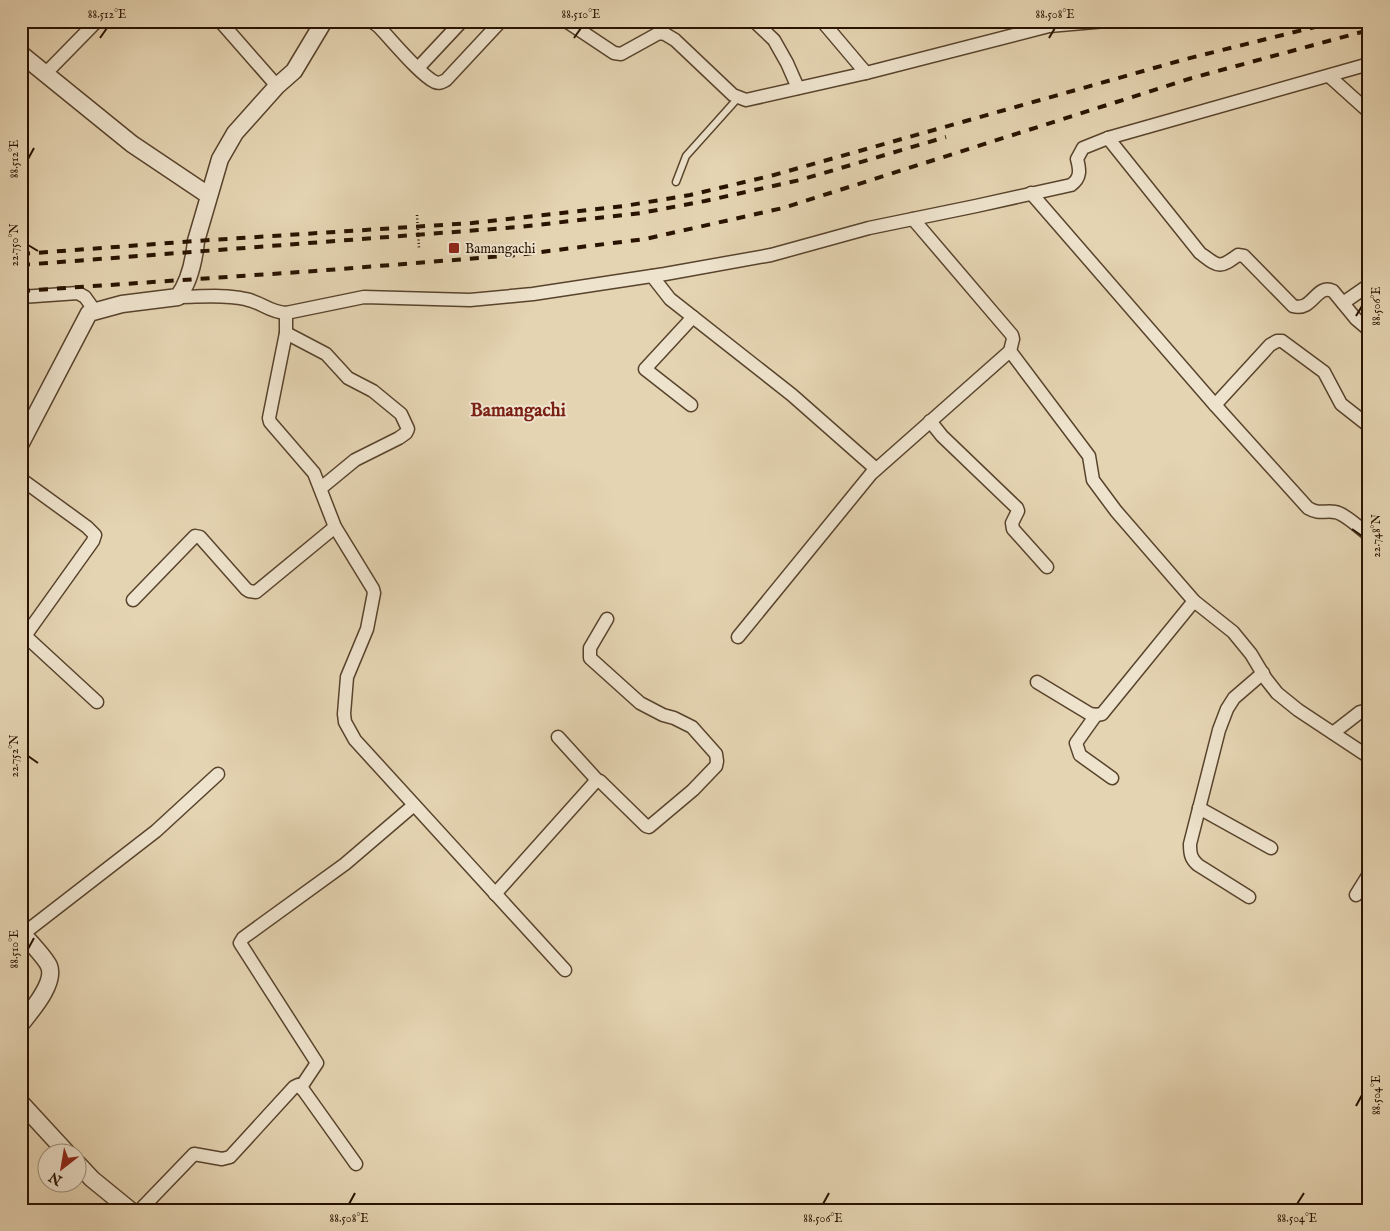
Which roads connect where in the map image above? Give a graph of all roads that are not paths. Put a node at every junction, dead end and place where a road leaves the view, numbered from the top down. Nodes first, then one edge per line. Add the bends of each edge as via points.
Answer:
1 (97, 21) edge
2 (220, 21) edge
3 (324, 21) edge
4 (462, 21) edge
5 (501, 21) edge
6 (566, 21) edge
7 (754, 21) edge
8 (822, 21) edge
9 (1106, 21) edge
10 (377, 23) edge
11 (1047, 24) edge
12 (21, 54) edge
13 (1369, 64) edge
14 (418, 68) junction
15 (866, 73) junction
16 (45, 74) junction
17 (1328, 76) junction
18 (277, 86) junction
19 (798, 88) junction
20 (738, 98) junction
21 (1369, 112) edge
22 (1108, 138) junction
23 (676, 182) dead end
24 (1031, 194) junction
25 (208, 195) junction
26 (913, 219) junction
27 (652, 276) junction
28 (1369, 284) edge
29 (21, 297) edge
30 (178, 297) junction
31 (1343, 303) junction
32 (95, 311) junction
33 (286, 312) junction
34 (693, 317) junction
35 (1369, 330) edge
36 (286, 332) junction
37 (1010, 350) junction
38 (691, 405) dead end
39 (1215, 405) junction
40 (930, 421) junction
41 (1369, 426) edge
42 (23, 436) edge
43 (876, 469) junction
44 (21, 479) edge
45 (321, 488) junction
46 (335, 527) junction
47 (1369, 535) edge
48 (1047, 568) dead end
49 (133, 600) dead end
50 (1194, 601) junction
51 (607, 619) dead end
52 (23, 634) edge
53 (738, 637) dead end
54 (1263, 673) junction
55 (1037, 682) dead end
56 (97, 702) dead end
57 (1369, 710) edge
58 (1096, 716) junction
59 (1333, 734) junction
60 (558, 737) dead end
61 (1369, 757) edge
62 (218, 774) dead end
63 (1112, 778) dead end
64 (598, 781) junction
65 (414, 805) junction
66 (1199, 808) junction
67 (1271, 848) dead end
68 (1369, 874) edge
69 (495, 894) junction
70 (1356, 895) dead end
71 (1249, 897) dead end
72 (22, 934) edge
73 (565, 970) dead end
74 (21, 1024) edge
75 (301, 1087) junction
76 (21, 1103) edge
77 (59, 1144) edge
78 (356, 1164) dead end
79 (88, 1175) edge
80 (130, 1210) edge
81 (140, 1210) edge

1 - 16 street
2 - 18 street
3 - 18 street via 294,71
4 - 14 street
5 - 14 street via 441,83
6 - 20 street via 620,54 659,33 664,34 675,40
7 - 19 street via 774,40
8 - 15 street
9 - 11 street
10 - 14 street
11 - 15 street
12 - 16 street
13 - 17 street
15 - 19 street
16 - 25 street via 132,144
17 - 21 street
17 - 22 street
18 - 25 street via 235,133 220,159
19 - 20 street via 746,100
20 - 23 lane via 686,156
22 - 24 street via 1083,148 1077,160 1080,170 1076,182
22 - 31 street via 1200,253 1221,265 1244,256 1293,306 1305,306 1328,289
24 - 26 street
24 - 39 street
25 - 30 street via 186,286
26 - 27 street via 771,255
26 - 37 street via 1012,335
27 - 33 street via 470,300 364,297
27 - 34 street via 670,299
28 - 31 street
29 - 32 street via 78,293
30 - 32 street
30 - 33 street via 237,297 275,312
31 - 35 street
32 - 42 street via 89,313
33 - 36 street
34 - 38 street via 645,370
34 - 43 street via 792,395
36 - 45 street via 269,418 314,473
36 - 45 street via 326,354 348,378 373,391 400,414 408,429 399,438 347,466
37 - 40 street
37 - 50 street via 1089,456 1094,483
39 - 41 street via 1270,345 1282,341 1324,372 1341,404
39 - 47 street via 1308,508 1316,512 1341,514
40 - 43 street
40 - 48 street via 1017,508 1013,529
43 - 53 street
44 - 52 street via 95,535
45 - 46 street
46 - 49 street via 256,592 246,589 200,537 195,536
46 - 65 street via 374,593 367,629 346,677 345,722 355,740
50 - 54 street via 1233,632
50 - 58 street via 1102,714
51 - 64 street via 590,648 590,658 640,703 692,727 716,754 718,761 693,790 648,827
52 - 56 street
54 - 59 street via 1277,693
54 - 66 street via 1234,698 1227,709
55 - 58 street
57 - 59 street via 1360,712
58 - 63 street via 1076,743 1080,755
59 - 61 street
60 - 64 street
62 - 72 street via 156,831
64 - 69 street
65 - 69 street
65 - 75 street via 345,864 240,943 317,1063
66 - 67 street
66 - 71 street via 1190,844 1193,860
68 - 70 street
69 - 73 street
72 - 74 street via 49,966 51,976
75 - 78 street
75 - 81 street via 294,1087 230,1157 222,1159 194,1154
76 - 77 street
79 - 80 street

